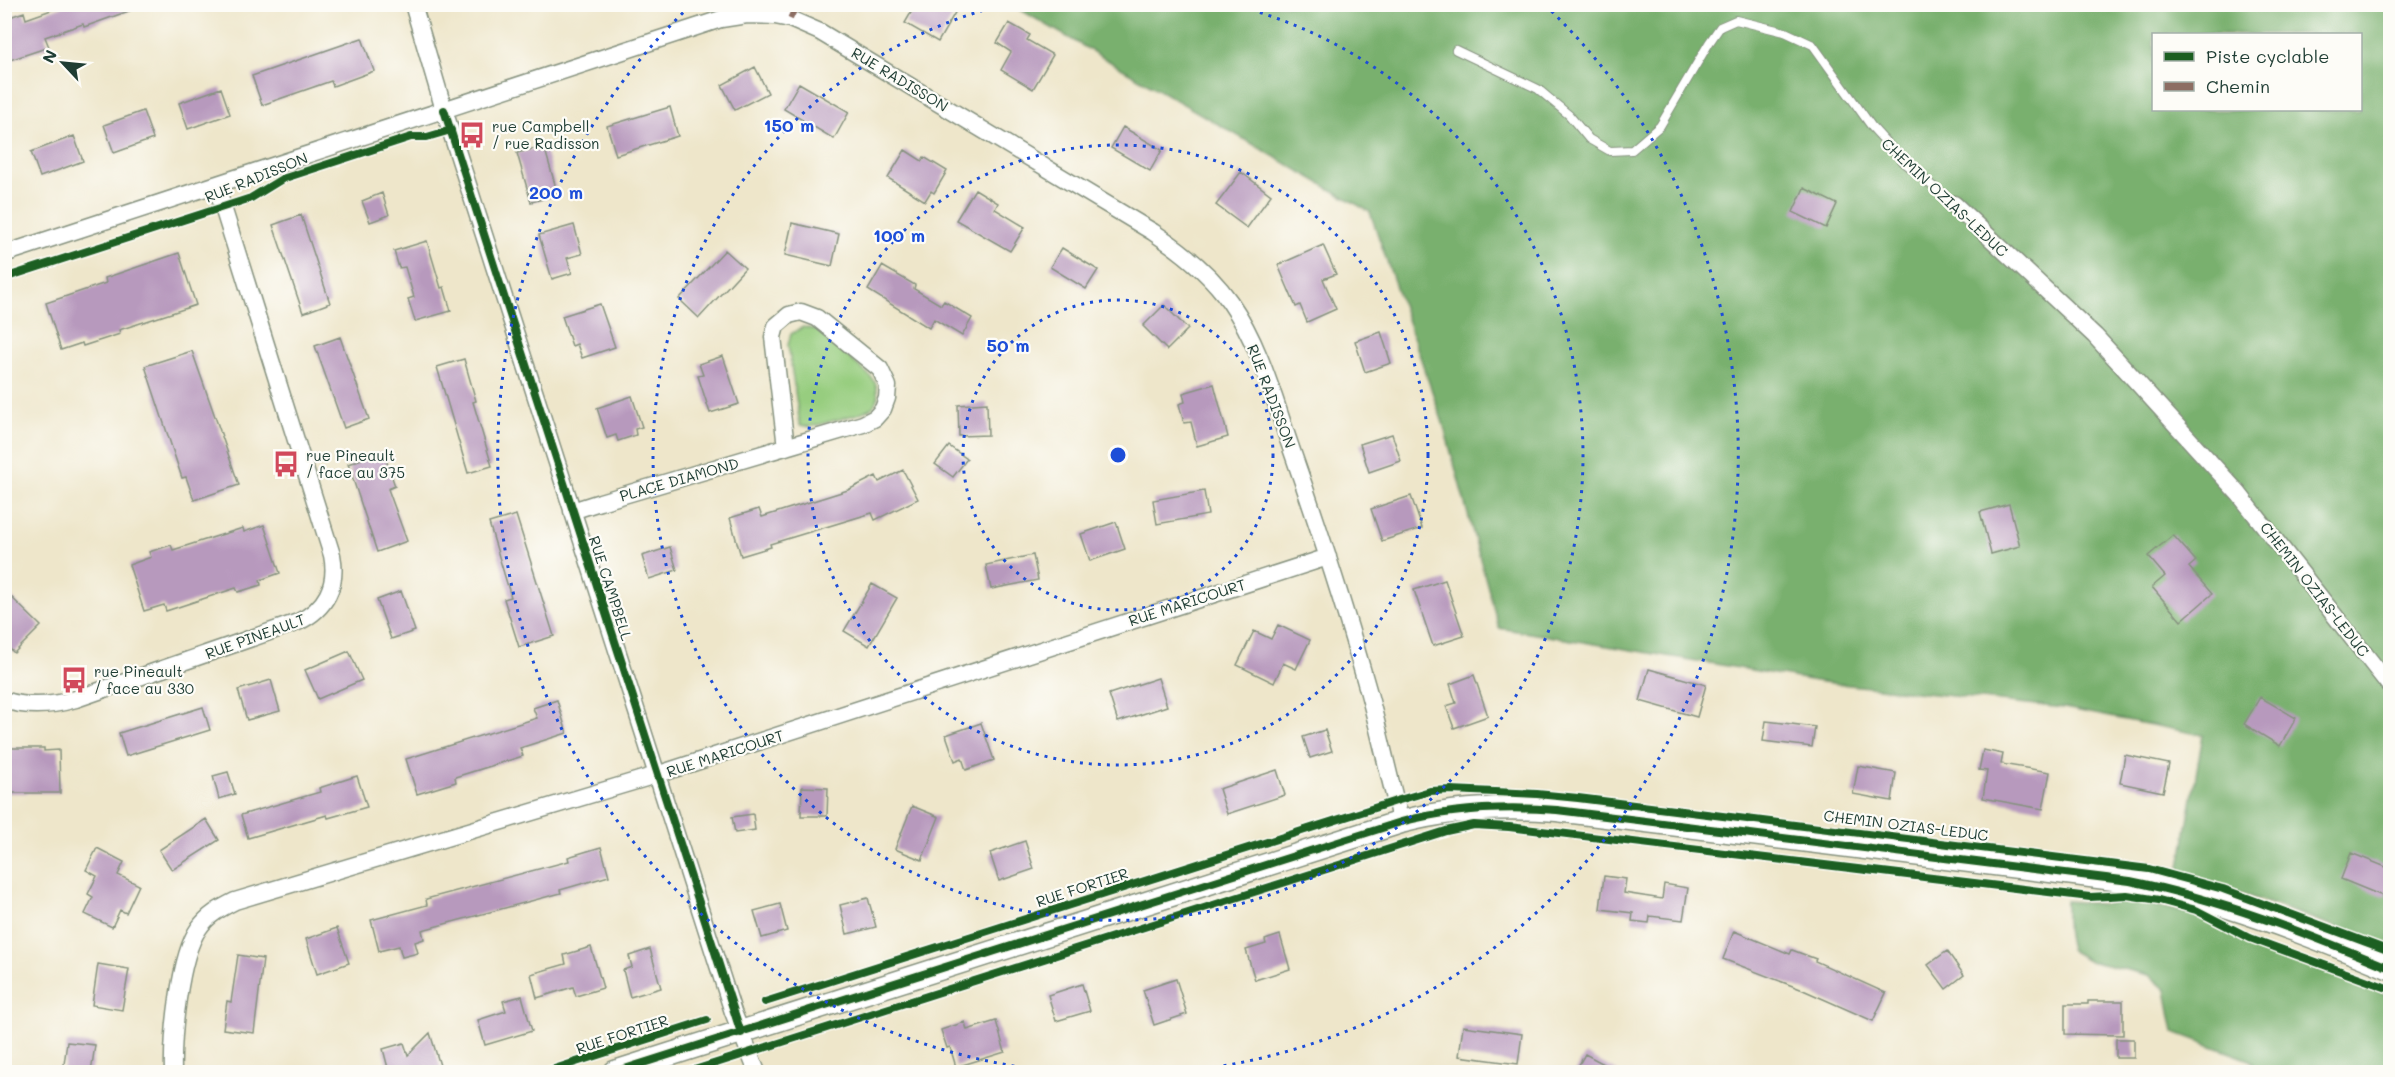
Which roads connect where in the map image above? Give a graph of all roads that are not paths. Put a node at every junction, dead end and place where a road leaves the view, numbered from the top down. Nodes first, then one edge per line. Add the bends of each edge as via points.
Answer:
1 (413, 4) edge
2 (1456, 50) dead end
3 (444, 110) junction
4 (216, 185) junction
5 (1954, 204) joint
6 (4, 254) edge
7 (786, 447) junction
8 (572, 511) junction
9 (1328, 556) junction
10 (2391, 686) edge
11 (4, 700) edge
12 (656, 775) junction
13 (1401, 822) junction
14 (2391, 968) edge
15 (741, 1033) junction
16 (173, 1072) edge
17 (615, 1072) edge
18 (757, 1072) edge

1 - 3 street, RUE CAMPBELL
2 - 5 lane, CHEMIN OZIAS-LEDUC via 1538,89 1569,115 1588,139 1610,151 1632,150 1660,126 1720,27 1736,20 1785,32 1813,45 1872,127 1905,163
3 - 4 street, RUE RADISSON
3 - 8 street, RUE CAMPBELL
3 - 9 street, RUE RADISSON via 721,19 775,16 820,32 1153,232 1203,271 1231,303 1254,346
4 - 6 street, RUE RADISSON
4 - 11 street, RUE PINEAULT via 332,555 334,579 329,595 313,614 298,622 76,699 43,705
5 - 10 street, CHEMIN OZIAS-LEDUC via 2095,336 2231,485
7 - 7 street, PLACE DIAMOND via 870,422 888,398 888,386 880,369 817,318 801,312 780,321 773,337
7 - 8 street, PLACE DIAMOND
8 - 12 street, RUE CAMPBELL
9 - 12 street, RUE MARICOURT
9 - 13 street, RUE RADISSON via 1368,689
12 - 15 street, RUE CAMPBELL
12 - 16 street, RUE MARICOURT via 264,891 211,914 199,927 189,950 178,1004
13 - 14 street via 1462,809 1529,808 2086,875 2170,890
13 - 15 street
15 - 17 street
15 - 18 street, RUE CAMPBELL

